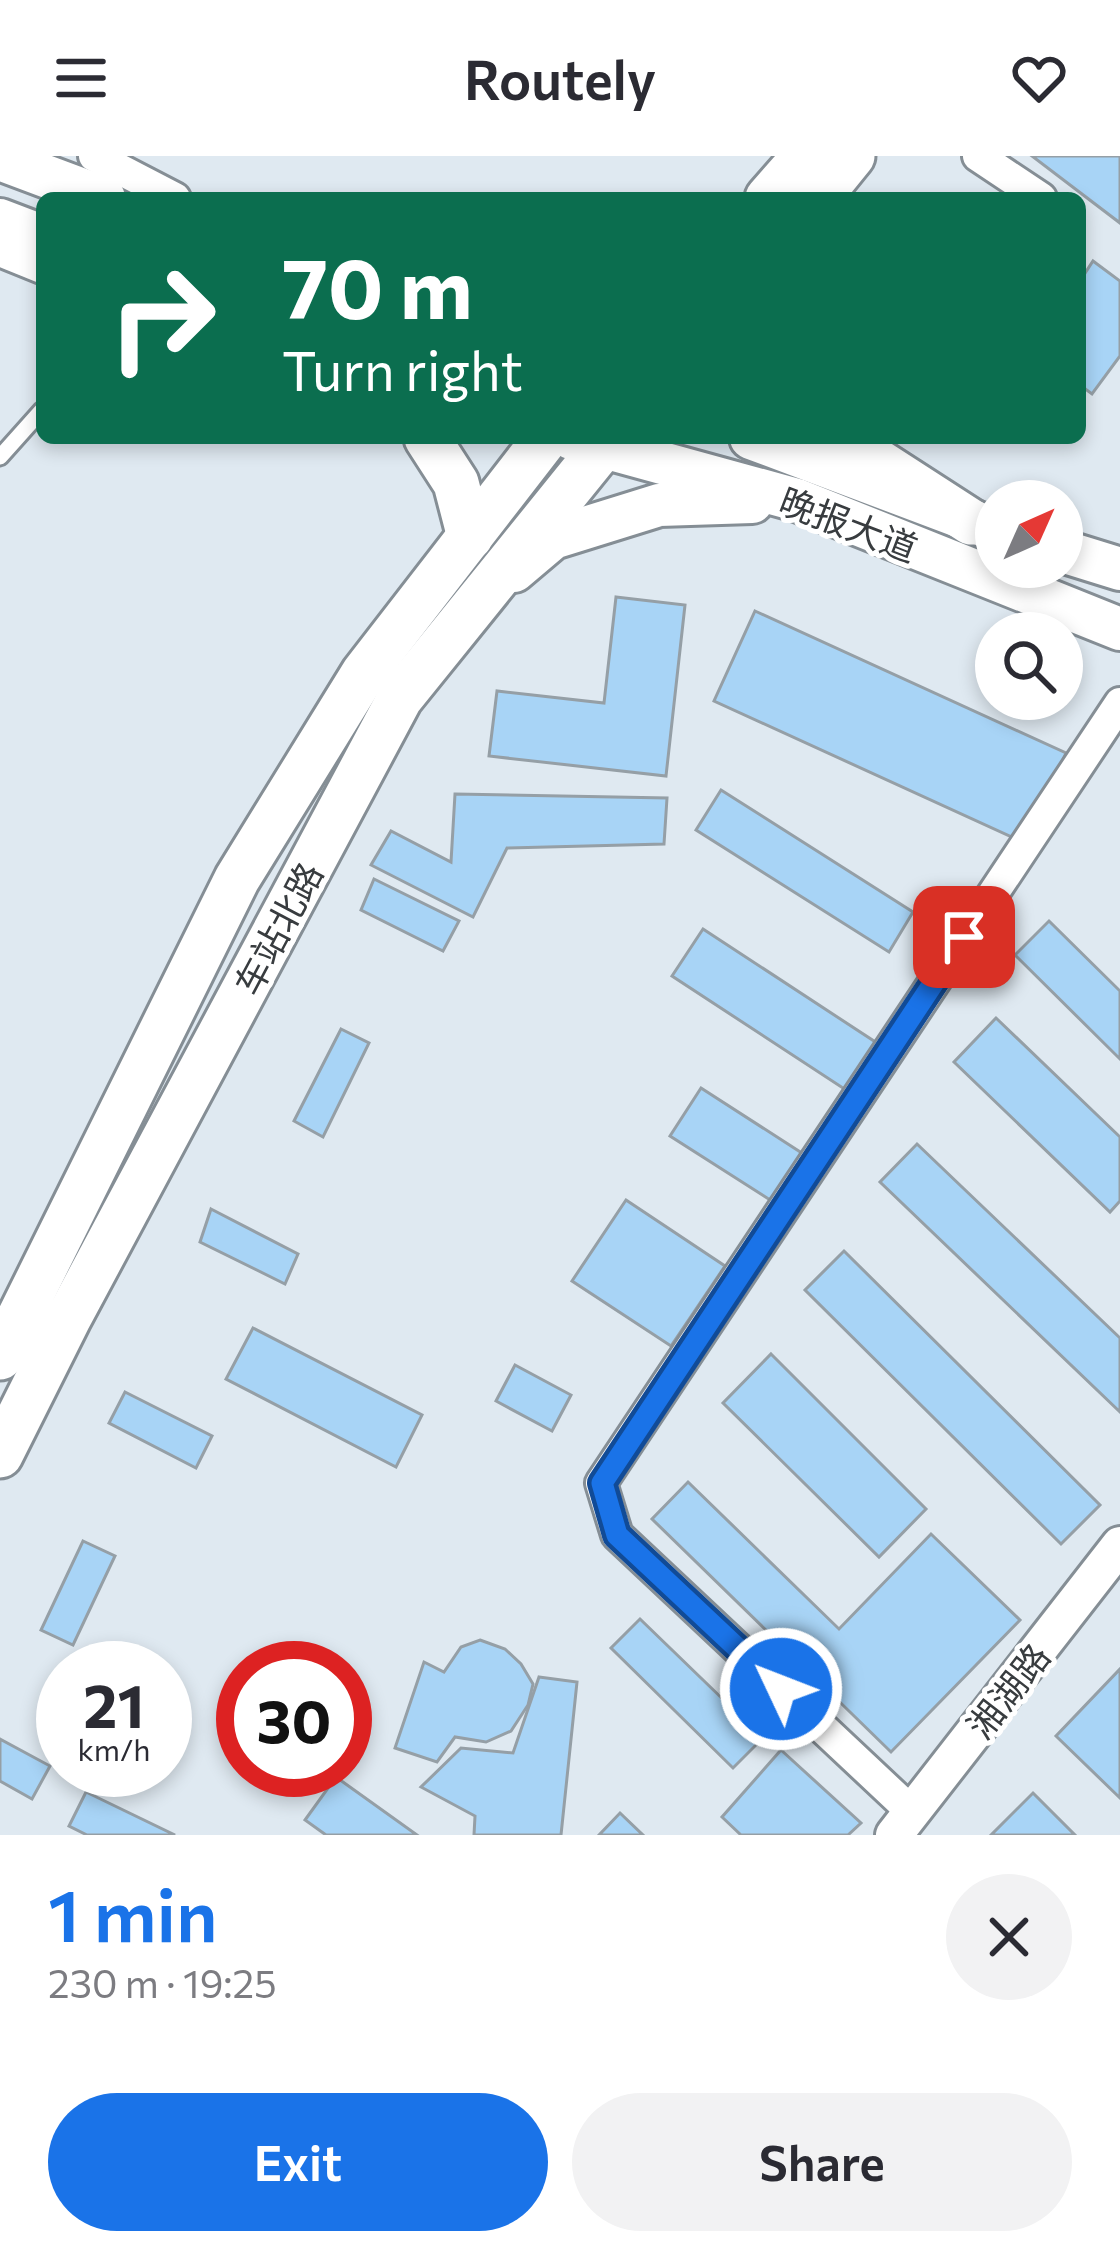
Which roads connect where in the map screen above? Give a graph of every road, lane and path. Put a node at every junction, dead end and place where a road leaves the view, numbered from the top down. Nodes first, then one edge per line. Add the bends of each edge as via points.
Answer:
1 (94, 156) edge
2 (805, 156) edge
3 (852, 156) edge
4 (978, 156) edge
5 (0, 159) edge
6 (88, 192) edge
7 (164, 192) edge
8 (774, 192) edge
9 (823, 192) edge
10 (1032, 192) edge
11 (0, 220) edge
12 (36, 234) edge
13 (0, 251) edge
14 (36, 266) edge
15 (36, 417) edge
16 (431, 444) edge
17 (541, 444) edge
18 (592, 444) edge
19 (604, 444) edge
20 (768, 444) edge
21 (852, 444) edge
22 (0, 458) edge
23 (797, 500) junction
24 (975, 520) edge
25 (975, 523) edge
26 (470, 536) junction
27 (1083, 558) edge
28 (1120, 569) edge
29 (472, 607) junction
30 (1120, 629) edge
31 (1120, 703) edge
32 (0, 1358) edge
33 (0, 1455) edge
34 (1120, 1545) edge
35 (903, 1824) edge

1 - 7 street
2 - 8 main road
3 - 9 main road
4 - 10 street
5 - 6 main road
11 - 12 main road
13 - 14 street
15 - 22 lane
16 - 26 main road via 455,483
17 - 26 main road, 车站北路
18 - 29 main road, 车站北路
19 - 23 main road, 晚报大道
20 - 25 main road, 晚报大道
21 - 24 main road
23 - 29 main road via 659,506 553,538
23 - 30 main road, 晚报大道
26 - 32 main road, 车站北路 via 364,673 237,879
27 - 28 main road
29 - 33 main road, 车站北路 via 400,698
31 - 35 street via 602,1483 617,1535
34 - 35 street, 湘湖路

